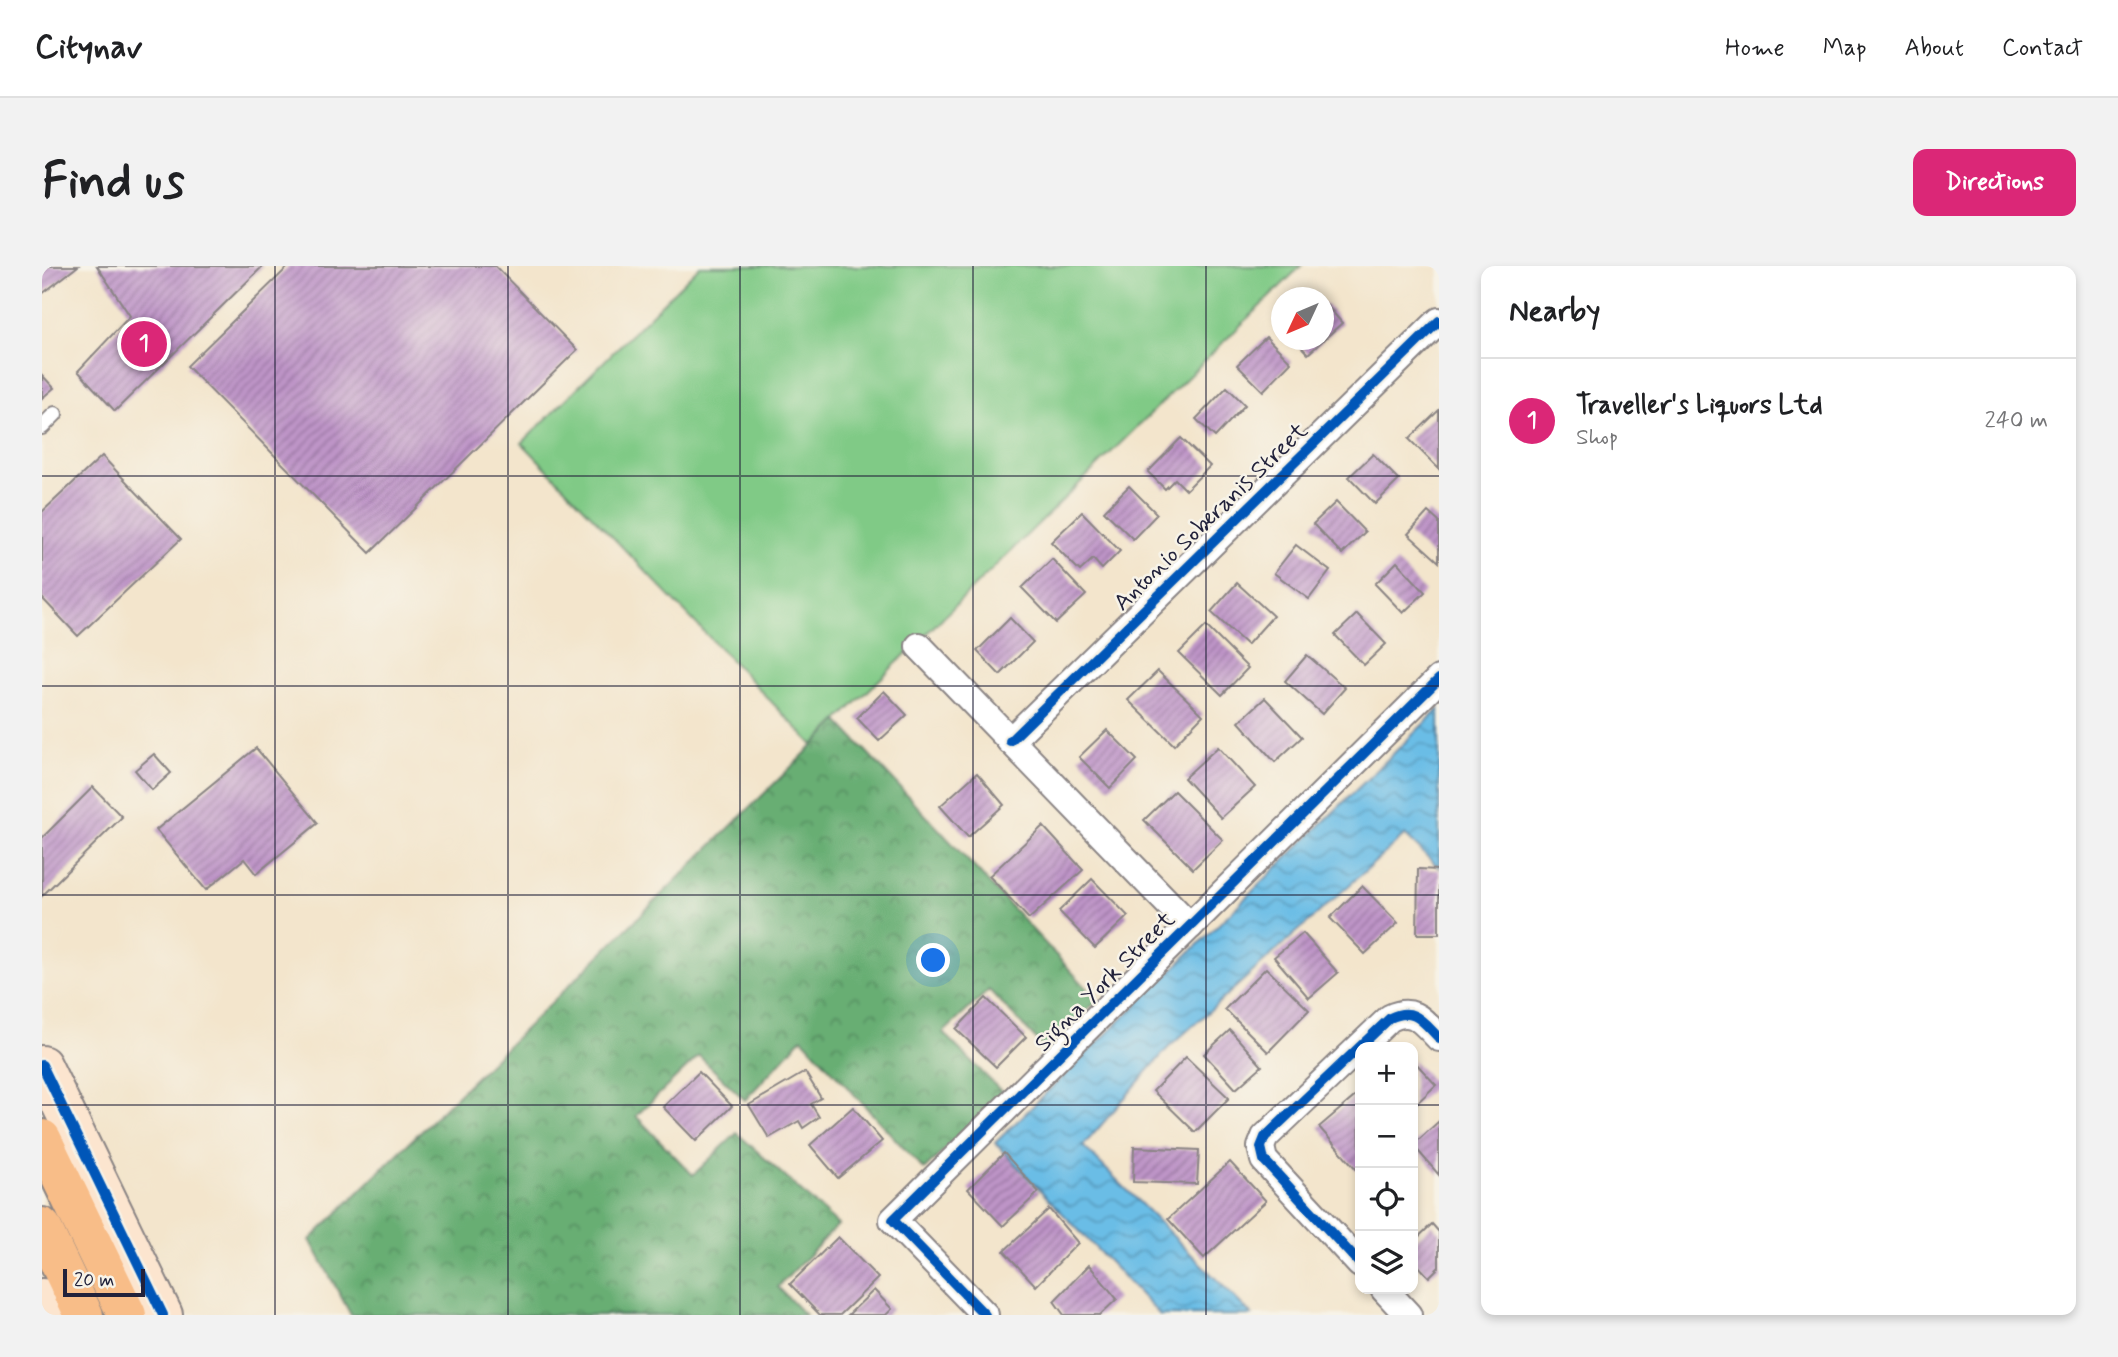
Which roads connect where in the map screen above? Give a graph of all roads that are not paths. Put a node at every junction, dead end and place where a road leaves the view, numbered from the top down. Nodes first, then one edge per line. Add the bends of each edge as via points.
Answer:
1 (1439, 321) edge
2 (55, 414) dead end
3 (42, 427) edge
4 (919, 646) dead end
5 (1439, 679) edge
6 (1010, 741) junction
7 (1189, 926) junction
8 (1439, 1038) edge
9 (42, 1065) edge
10 (42, 1139) edge
11 (42, 1227) edge
12 (1355, 1259) edge
13 (1389, 1294) edge
14 (42, 1298) edge
15 (50, 1315) edge
16 (84, 1315) edge
17 (127, 1315) edge
18 (163, 1315) edge
19 (985, 1315) edge
20 (1408, 1315) edge

1 - 6 street, Antonio Soberanis Street
2 - 3 lane
4 - 6 street
5 - 7 street, Signa York Street
6 - 7 street
7 - 19 street, Signa York Street via 893,1220
8 - 12 street via 1416,1014 1403,1012 1390,1018 1265,1136 1261,1147 1264,1160
9 - 18 street
10 - 17 main road
11 - 16 main road
13 - 20 street
14 - 15 street

